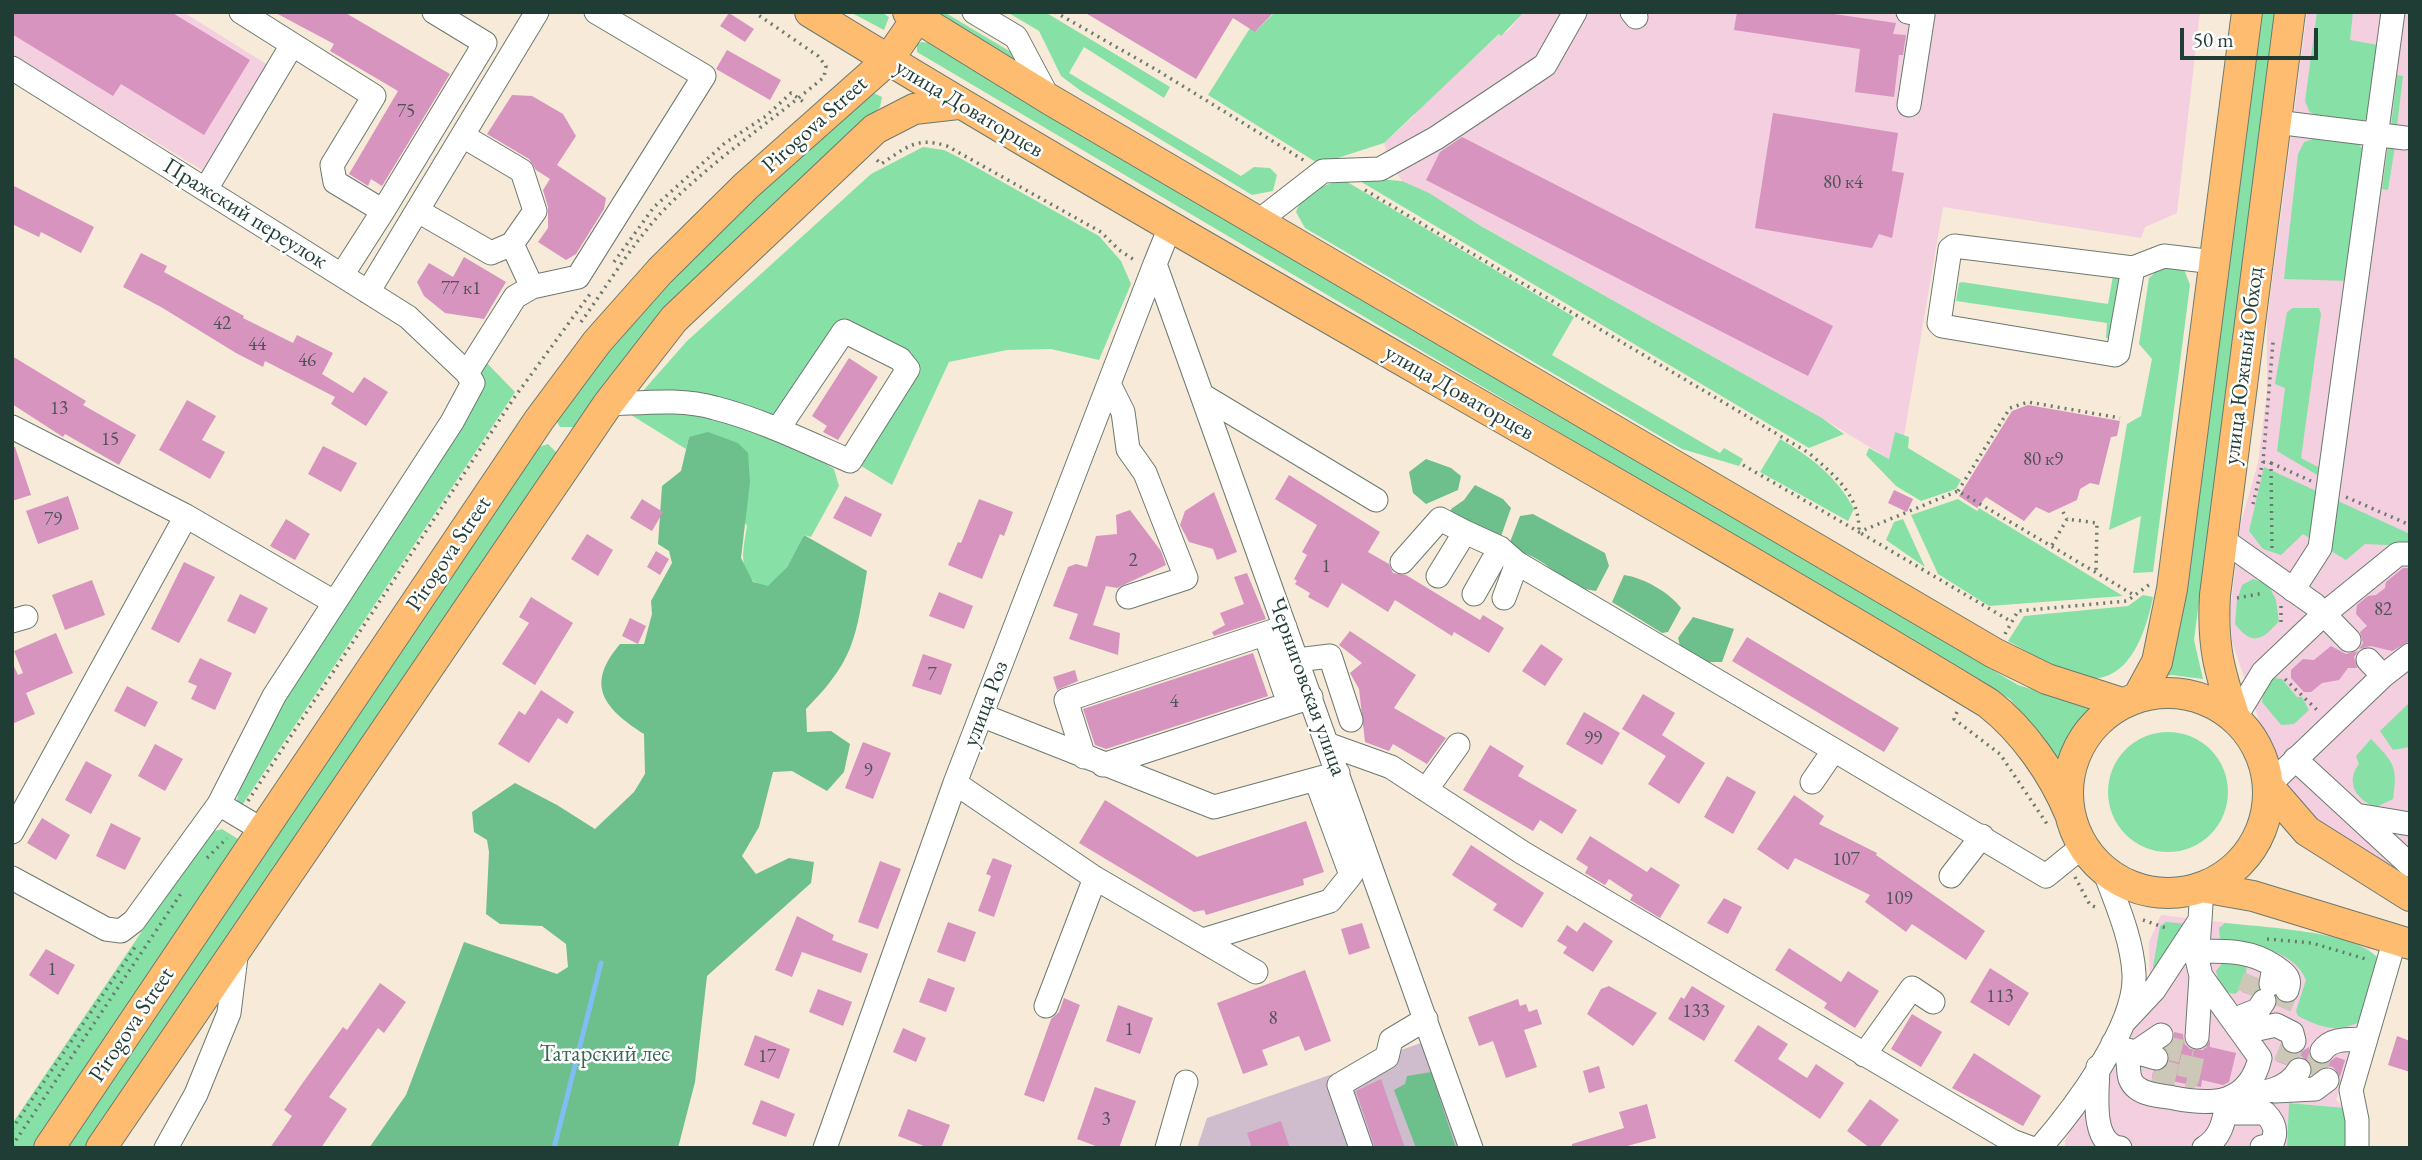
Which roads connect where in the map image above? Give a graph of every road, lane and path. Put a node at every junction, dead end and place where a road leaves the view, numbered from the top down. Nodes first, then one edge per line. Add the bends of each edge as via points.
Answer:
1 (241, 12) edge
2 (434, 12) edge
3 (537, 12) edge
4 (596, 12) edge
5 (810, 12) edge
6 (974, 12) edge
7 (1055, 12) edge
8 (1575, 12) edge
9 (1908, 12) edge
10 (2247, 12) edge
11 (2290, 12) edge
12 (2393, 12) edge
13 (913, 15) edge
14 (292, 45) junction
15 (2399, 53) edge
16 (888, 60) junction
17 (12, 68) edge
18 (1049, 99) junction
19 (958, 104) junction
20 (1909, 105) dead end
21 (2276, 122) junction
22 (2377, 135) junction
23 (463, 136) junction
24 (2406, 138) dead end
25 (1323, 172) junction
26 (1359, 188) dead end
27 (206, 189) junction
28 (383, 211) junction
29 (418, 211) junction
30 (1260, 220) junction
31 (1170, 228) junction
32 (512, 244) junction
33 (2214, 262) junction
34 (1155, 264) junction
35 (2133, 268) junction
36 (342, 275) junction
37 (532, 287) junction
38 (368, 292) junction
39 (467, 373) junction
40 (1109, 384) junction
41 (1202, 395) junction
42 (608, 404) junction
43 (2120, 418) dead end
44 (539, 420) junction
45 (12, 427) edge
46 (778, 429) junction
47 (579, 447) junction
48 (1743, 466) dead end
49 (1958, 491) junction
50 (1376, 500) dead end
51 (2063, 512) dead end
52 (186, 516) junction
53 (2067, 519) junction
54 (1465, 532) junction
55 (1859, 532) junction
56 (2222, 539) junction
57 (2051, 546) junction
58 (2410, 554) edge
59 (1508, 556) junction
60 (1402, 562) dead end
61 (2095, 572) junction
62 (1438, 576) dead end
63 (2285, 590) junction
64 (1474, 594) dead end
65 (2134, 596) dead end
66 (1128, 597) dead end
67 (1504, 598) dead end
68 (2235, 598) dead end
69 (334, 602) junction
70 (2324, 614) junction
71 (2012, 622) dead end
72 (1275, 631) junction
73 (2349, 640) dead end
74 (2410, 654) edge
75 (1297, 660) junction
76 (2130, 700) junction
77 (1300, 701) junction
78 (981, 715) junction
79 (2235, 718) junction
80 (1351, 720) dead end
81 (1327, 744) junction
82 (1458, 745) dead end
83 (1834, 750) junction
84 (2295, 759) junction
85 (1094, 761) junction
86 (1327, 776) junction
87 (1812, 782) dead end
88 (956, 783) junction
89 (2268, 786) junction
90 (1426, 790) junction
91 (219, 804) junction
92 (2070, 814) junction
93 (2356, 815) junction
94 (2410, 824) edge
95 (264, 831) junction
96 (12, 832) edge
97 (1982, 836) junction
98 (2083, 846) junction
99 (2410, 865) edge
100 (2104, 870) junction
101 (1951, 876) dead end
102 (12, 878) edge
103 (1095, 878) junction
104 (2202, 887) junction
105 (2410, 896) edge
106 (2200, 920) junction
107 (1203, 940) junction
108 (2402, 942) edge
109 (237, 946) junction
110 (2198, 951) junction
111 (1256, 972) dead end
112 (2201, 976) junction
113 (1933, 1002) dead end
114 (1046, 1006) dead end
115 (2283, 1013) junction
116 (1426, 1019) junction
117 (2124, 1022) junction
118 (2197, 1037) tunnel mouth
119 (2145, 1051) junction
120 (1864, 1055) junction
121 (2098, 1067) junction
122 (1186, 1082) dead end
123 (2269, 1091) junction
124 (2229, 1102) junction
125 (2262, 1147) edge
126 (49, 1148) edge
127 (101, 1148) edge
128 (166, 1148) edge
129 (825, 1148) edge
130 (1167, 1148) edge
131 (1361, 1148) edge
132 (1471, 1148) edge
133 (2031, 1148) edge
134 (2040, 1148) edge
135 (2120, 1148) edge
136 (2204, 1148) edge
137 (2357, 1148) edge

1 - 14 street
2 - 28 street via 485,43
3 - 23 street
4 - 37 street via 704,76 578,277
5 - 16 main road, улица Доваторцев
6 - 18 street via 1016,37
7 - 25 path
8 - 25 street via 1545,65 1436,138 1380,169
9 - 20 street via 1923,15
10 - 33 main road, улица Южный Обход
11 - 21 main road, улица Южный Обход
12 - 15 street
13 - 16 main road, Pirogova Street
13 - 18 main road, улица Доваторцев
14 - 27 street
14 - 28 street via 374,96 332,165 335,181
15 - 22 street
16 - 19 main road, улица Доваторцев
16 - 44 main road, Pirogova Street via 746,186 660,271 597,342
17 - 27 street, Пражский переулок
18 - 30 main road, улица Доваторцев
19 - 31 main road, улица Доваторцев
19 - 42 main road, Pirogova Street via 914,109 875,129 674,319
21 - 22 street
21 - 56 main road, улица Южный Обход
22 - 24 street
22 - 63 street via 2320,548
23 - 29 street
23 - 32 street via 522,171 535,211
25 - 30 street
26 - 55 path via 1809,453 1845,485 1860,513
27 - 36 street, Пражский переулок
28 - 36 street
29 - 32 street via 491,253
29 - 38 street
30 - 76 main road, улица Доваторцев via 1994,653 2047,680
31 - 34 street
31 - 92 main road, улица Доваторцев via 1988,703 2004,715 2058,786
32 - 37 street
33 - 35 street via 2164,256
33 - 76 main road, улица Южный Обход via 2164,638 2157,662
34 - 40 street, улица Роз
34 - 41 street, Черниговская улица
35 - 35 street via 1954,246 1939,323 2115,355
36 - 38 street, Пражский переулок
37 - 39 street via 515,297
38 - 39 street, Пражский переулок via 408,317
39 - 69 street via 472,383 468,397
40 - 66 street via 1123,412 1128,449 1145,473 1186,578
40 - 78 street, улица Роз
41 - 50 street
41 - 72 street, Черниговская улица
42 - 46 street via 679,402 714,407
42 - 47 main road, Pirogova Street
43 - 49 path via 2028,402 2010,408
44 - 47 main road
44 - 95 main road, Pirogova Street
45 - 52 street
46 - 46 street via 850,461 908,369 900,359 844,331
47 - 109 main road, Pirogova Street
48 - 55 path
49 - 55 path
49 - 57 path
51 - 53 path
52 - 69 street
52 - 96 street
53 - 57 path
53 - 61 path via 2097,523
54 - 59 street
54 - 60 street via 1440,519
54 - 62 street
55 - 71 path
56 - 63 street
56 - 79 main road, улица Южный Обход via 2214,641 2217,666
57 - 61 path
58 - 70 street via 2398,554
59 - 64 street
59 - 67 street
59 - 83 street
61 - 65 path
63 - 68 path
63 - 70 street
69 - 91 street via 274,696
70 - 73 street
70 - 79 street via 2263,673
72 - 75 street, Черниговская улица
72 - 77 street
72 - 85 street via 1066,700
74 - 84 street via 2376,668
75 - 77 street, Черниговская улица
75 - 80 street via 1330,656
76 - 79 main road via 2163,692 2189,694 2214,703
76 - 92 main road via 2096,723 2077,750 2068,782
77 - 81 street, Черниговская улица
77 - 85 street
78 - 85 street
78 - 88 street, улица Роз
79 - 89 main road via 2258,748
81 - 86 street, Черниговская улица
81 - 90 street via 1391,767
82 - 90 street
83 - 87 street
83 - 97 street
84 - 89 street
84 - 93 street
85 - 86 street via 1214,807
86 - 107 street via 1350,875 1330,901
86 - 116 street, Черниговская улица
88 - 103 street
88 - 129 street, улица Роз
89 - 104 main road via 2262,824 2244,858
89 - 105 main road via 2307,831
90 - 120 street via 1523,853
91 - 95 street
91 - 102 street via 134,921 121,931 106,929
92 - 98 main road
93 - 94 street
93 - 99 street
95 - 126 main road, Pirogova Street
97 - 98 street via 2046,876
97 - 101 street
98 - 100 main road
100 - 104 main road via 2128,885 2154,892
100 - 117 street via 2123,923 2134,976
103 - 107 street
103 - 114 street
104 - 106 street
104 - 108 main road via 2253,896 2349,940
106 - 110 street
106 - 117 street via 2154,990
107 - 111 street
108 - 115 street
109 - 127 main road, Pirogova Street
109 - 128 street via 229,1013 196,1094
110 - 112 street
110 - 115 street
112 - 115 street
112 - 118 street
113 - 120 street via 1912,988
115 - 124 street via 2256,1075
115 - 137 street via 2351,1090
116 - 131 street via 1391,1040 1387,1057 1339,1085
116 - 132 street, Черниговская улица
117 - 119 street
119 - 121 street
119 - 124 street via 2129,1056 2131,1082 2138,1089 2185,1100
120 - 133 street
121 - 134 street via 2072,1111
121 - 135 street via 2101,1135
122 - 130 street
123 - 123 street via 2303,1074 2315,1089
123 - 124 street
124 - 125 street via 2265,1113 2274,1122 2276,1136
124 - 136 street via 2222,1130

